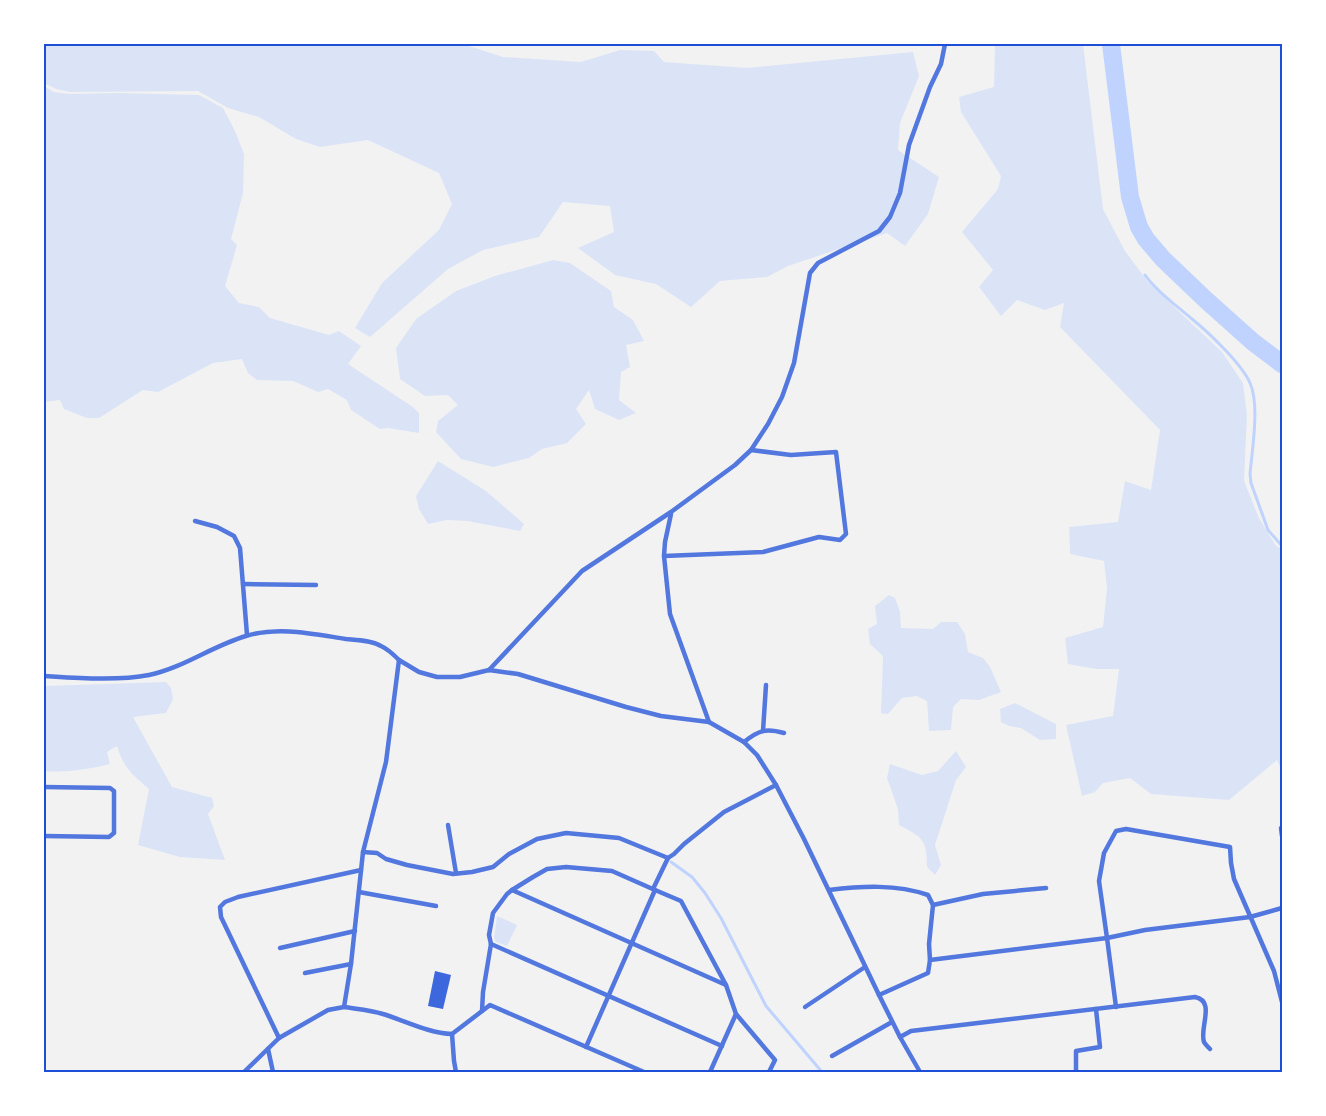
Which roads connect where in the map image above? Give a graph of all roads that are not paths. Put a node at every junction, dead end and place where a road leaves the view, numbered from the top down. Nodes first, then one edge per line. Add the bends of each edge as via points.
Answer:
1 (945, 44) edge
2 (751, 450) junction
3 (671, 512) junction
4 (195, 521) dead end
5 (664, 555) junction
6 (243, 584) junction
7 (316, 585) dead end
8 (247, 635) junction
9 (399, 660) junction
10 (489, 670) junction
11 (44, 676) edge
12 (766, 685) dead end
13 (709, 722) junction
14 (763, 731) junction
15 (784, 733) dead end
16 (744, 742) junction
17 (776, 785) junction
18 (44, 787) edge
19 (448, 825) dead end
20 (1281, 828) dead end
21 (44, 836) edge
22 (1282, 836) edge
23 (363, 852) junction
24 (668, 858) junction
25 (361, 870) junction
26 (456, 873) junction
27 (1046, 888) dead end
28 (654, 889) junction
29 (512, 890) junction
30 (829, 890) junction
31 (359, 892) junction
32 (933, 905) junction
33 (436, 906) dead end
34 (1282, 908) edge
35 (1250, 917) junction
36 (354, 930) junction
37 (1107, 938) junction
38 (491, 944) junction
39 (632, 944) junction
40 (280, 948) dead end
41 (930, 960) junction
42 (351, 964) junction
43 (865, 967) junction
44 (305, 973) dead end
45 (726, 985) junction
46 (879, 995) junction
47 (608, 997) junction
48 (1282, 1002) edge
49 (344, 1007) junction
50 (805, 1007) dead end
51 (1116, 1007) junction
52 (1096, 1009) junction
53 (482, 1011) junction
54 (736, 1014) junction
55 (892, 1022) junction
56 (452, 1034) junction
57 (900, 1037) junction
58 (279, 1038) junction
59 (722, 1046) junction
60 (586, 1047) junction
61 (268, 1049) junction
62 (1210, 1049) dead end
63 (832, 1056) dead end
64 (244, 1072) edge
65 (273, 1072) edge
66 (456, 1072) edge
67 (644, 1072) edge
68 (710, 1072) edge
69 (769, 1072) edge
70 (920, 1072) edge
71 (1076, 1072) edge

1 - 2 street via 909,145 900,193 890,217 879,231 818,263 810,273 794,363 782,397
2 - 3 street
2 - 5 street via 791,455 836,452 846,534 840,540 819,537 763,552
3 - 5 street
3 - 10 street via 582,571
4 - 6 street via 217,526 234,536 240,548
5 - 13 street via 670,614
6 - 7 street
6 - 8 street
8 - 9 street via 301,632 366,641 381,645
8 - 11 street via 173,669 147,675
9 - 10 street via 437,677 460,677
9 - 23 street via 386,762
10 - 13 street via 518,674 661,716
12 - 14 street
13 - 16 street
14 - 15 street
14 - 16 street
16 - 17 street
17 - 24 street via 724,812
17 - 30 street
18 - 21 street via 110,788 114,791 114,833 109,837
19 - 26 street
20 - 22 street
23 - 25 street
23 - 26 street
24 - 26 street via 619,838 566,833 537,839 493,867
24 - 28 street
25 - 31 street
25 - 58 street via 238,897 220,907 221,917
27 - 32 street via 983,894
28 - 29 street via 612,871 566,867 547,869
28 - 39 street
28 - 45 street via 681,902
29 - 38 street via 493,913
29 - 39 street
30 - 32 street via 889,887 928,895
30 - 43 street
31 - 33 street
31 - 36 street
32 - 41 street
34 - 35 street
35 - 37 street
35 - 37 street via 1234,879 1230,847 1126,828 1116,831 1104,853 1099,881
35 - 48 street via 1274,971
36 - 40 street
36 - 42 street
37 - 41 street
37 - 51 street
38 - 47 street
38 - 53 street
39 - 45 street
39 - 47 street
41 - 46 street via 928,973
42 - 44 street
42 - 49 street
43 - 46 street
43 - 50 street
45 - 54 street
46 - 55 street
47 - 59 street
47 - 60 street
49 - 56 street
49 - 58 street via 328,1010
51 - 52 street
51 - 62 street via 1201,998 1206,1008 1204,1043
52 - 57 street via 911,1031
52 - 71 street via 1100,1047 1076,1051
53 - 56 street
53 - 60 street via 490,1005
54 - 59 street
54 - 69 street via 775,1060
55 - 57 street
55 - 63 street
56 - 66 street
57 - 70 street
58 - 61 street
59 - 68 street
60 - 67 street
61 - 64 street
61 - 65 street

